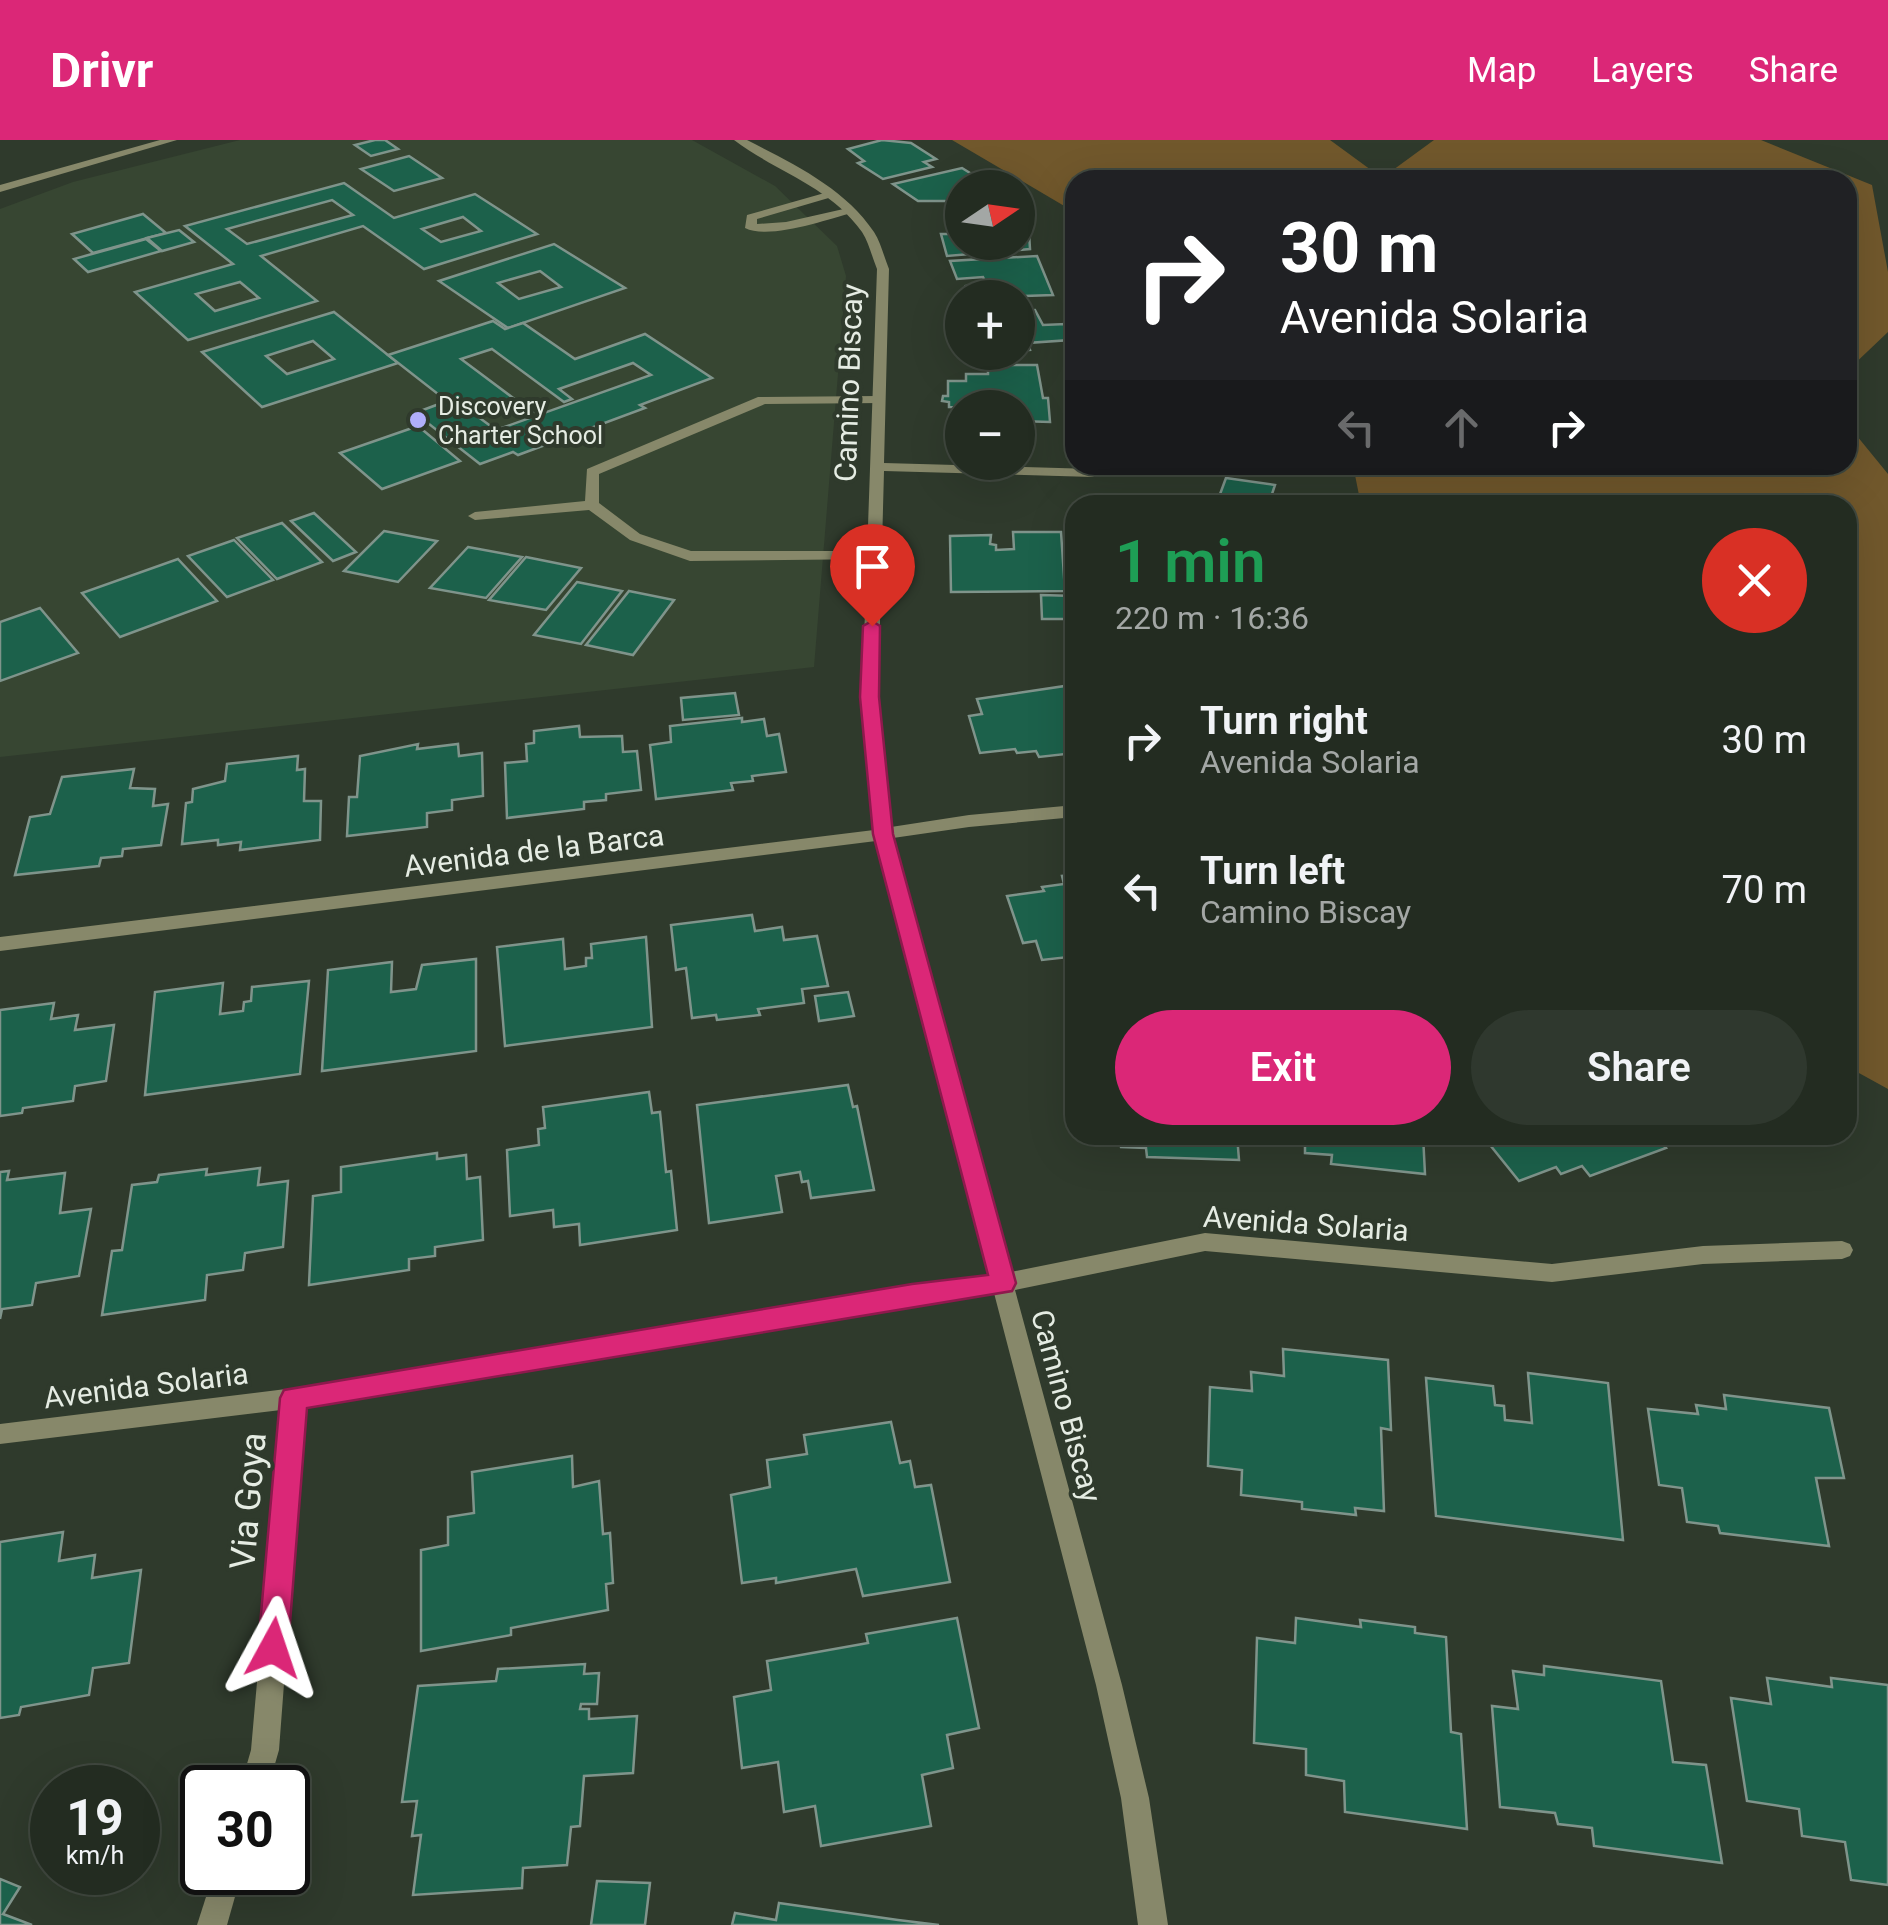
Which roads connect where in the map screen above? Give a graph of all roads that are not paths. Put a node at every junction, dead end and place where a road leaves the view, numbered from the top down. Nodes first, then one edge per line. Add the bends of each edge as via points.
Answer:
1 (172, 140) edge
2 (739, 140) edge
3 (0, 189) edge
4 (828, 195) junction
5 (848, 212) junction
6 (878, 400) junction
7 (876, 467) junction
8 (1065, 473) edge
9 (592, 506) junction
10 (475, 516) dead end
11 (873, 556) junction
12 (1065, 812) edge
13 (883, 834) junction
14 (0, 944) edge
15 (1842, 1250) dead end
16 (1003, 1283) junction
17 (294, 1398) junction
18 (0, 1434) edge
19 (261, 1765) edge
20 (221, 1895) edge
21 (212, 1925) edge
22 (1155, 1925) edge

1 - 3 street
2 - 4 street, Camino Biscay
4 - 5 street, Camino Biscay
4 - 5 street via 751,216 752,228
5 - 6 street, Camino Biscay via 870,234 883,269
6 - 7 street, Camino Biscay
6 - 9 street via 763,400 592,472
7 - 8 street
7 - 11 street, Camino Biscay
9 - 10 street
9 - 11 street via 635,537 690,556
11 - 13 street, Camino Biscay via 870,697
12 - 13 street, Avenida de la Barca
13 - 14 street, Avenida de la Barca
13 - 16 street, Camino Biscay
15 - 16 street, Avenida Solaria via 1703,1255 1552,1273 1205,1242
16 - 17 street, Avenida Solaria
16 - 22 street, Camino Biscay via 1109,1685
17 - 18 street, Avenida Solaria
17 - 19 street, Via Goya
20 - 21 street

